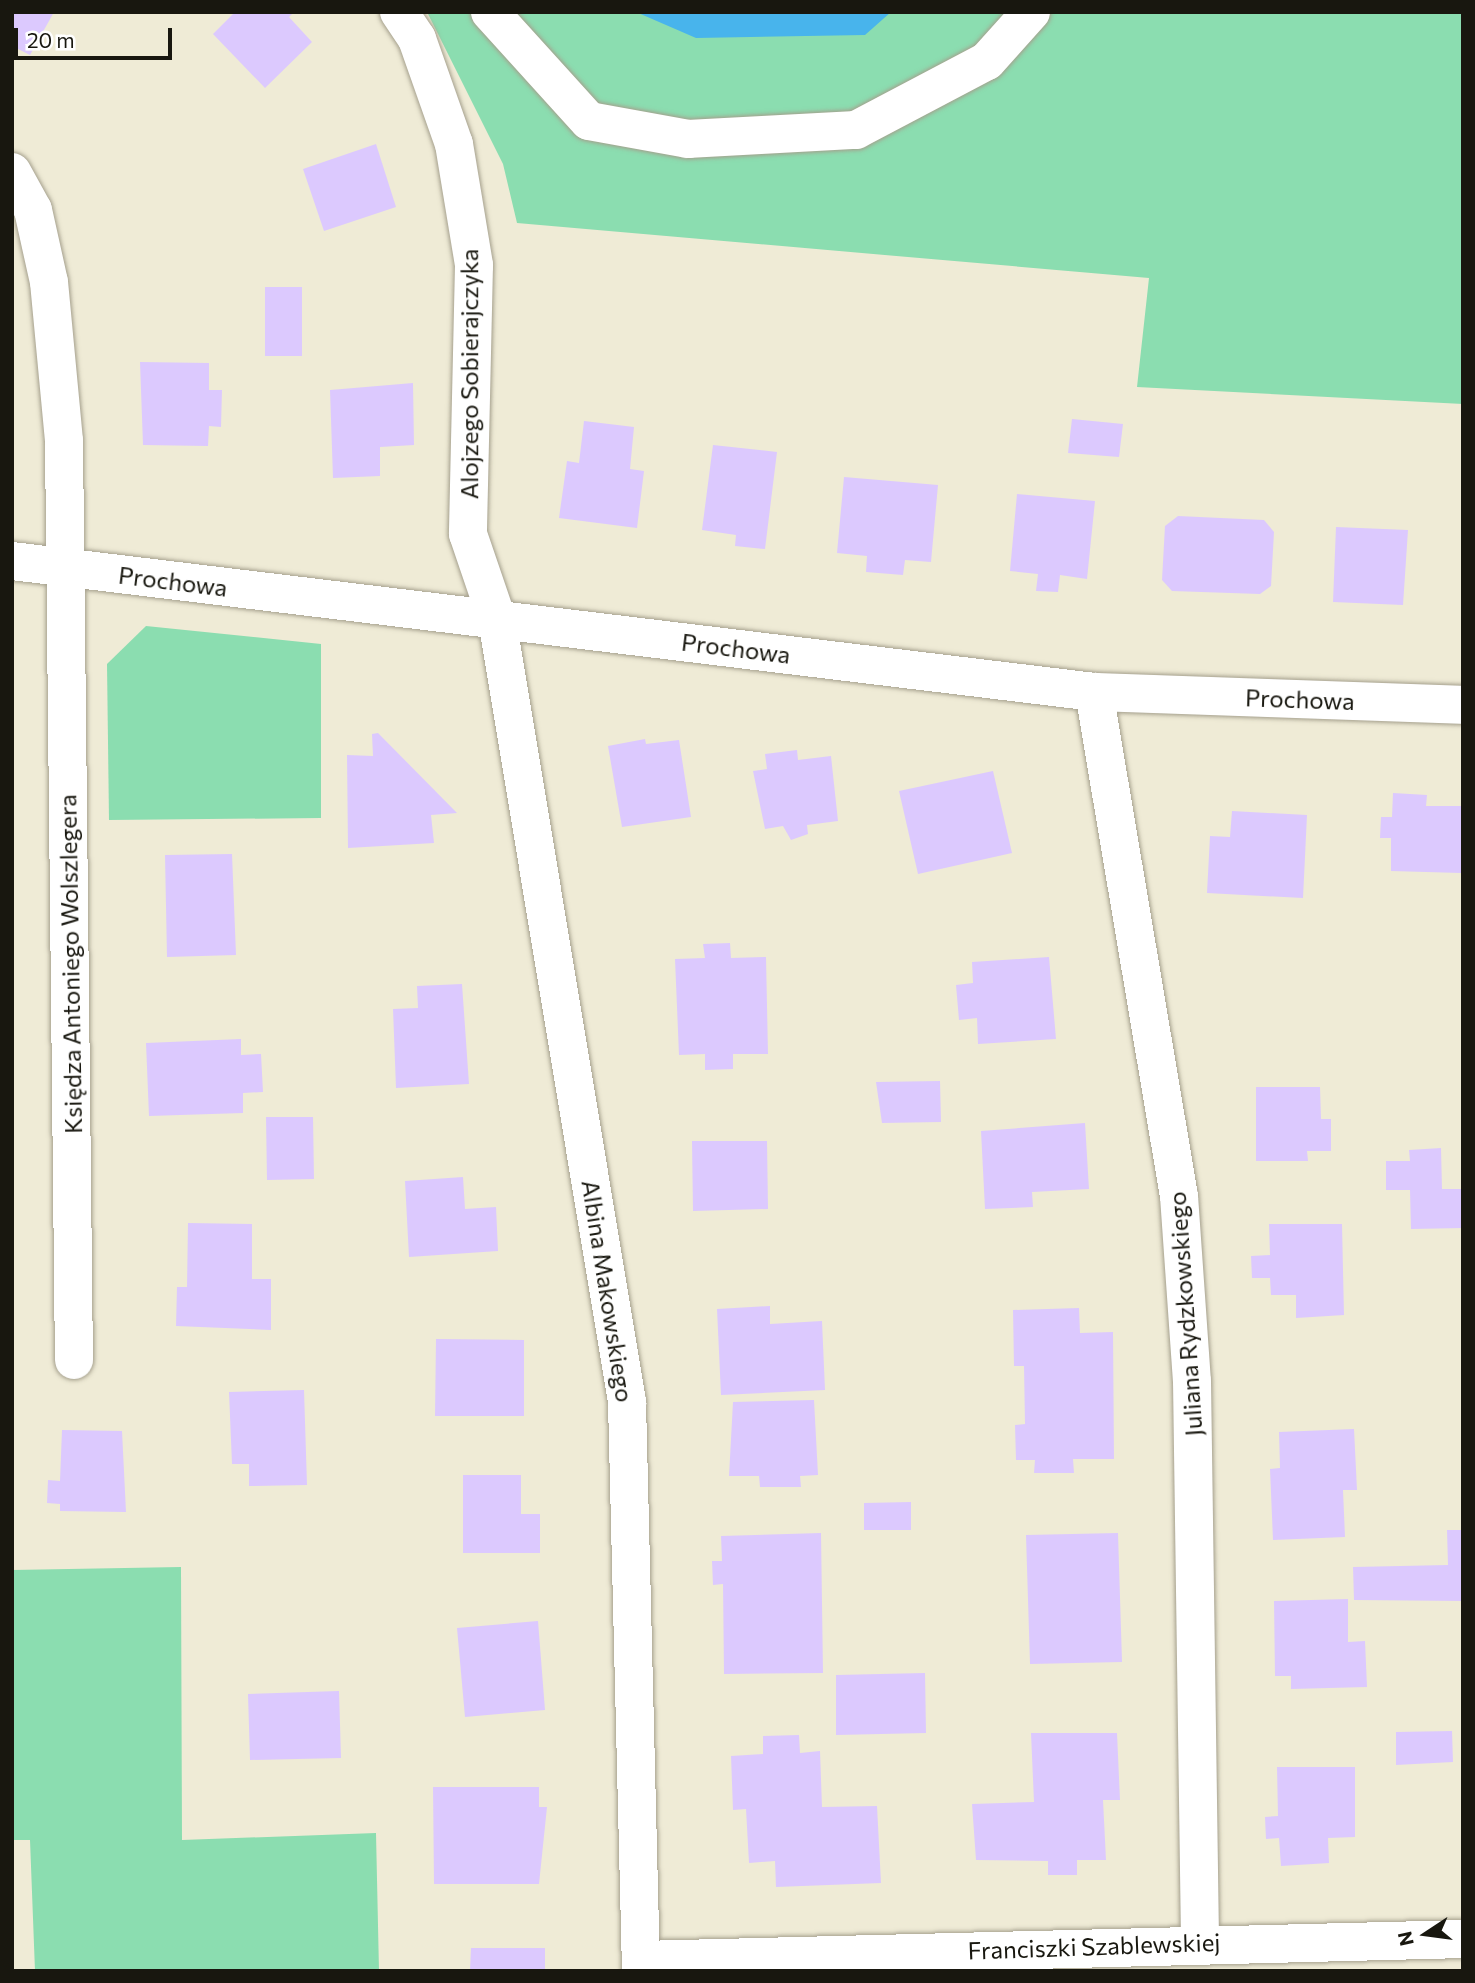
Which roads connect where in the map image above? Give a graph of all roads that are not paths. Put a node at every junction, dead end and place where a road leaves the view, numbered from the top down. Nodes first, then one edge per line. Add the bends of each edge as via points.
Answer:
1 (399, 12) edge
2 (491, 12) edge
3 (1031, 12) edge
4 (12, 172) edge
5 (12, 561) edge
6 (65, 568) junction
7 (497, 619) junction
8 (1094, 692) junction
9 (1463, 705) edge
10 (74, 1360) dead end
11 (1463, 1939) edge
12 (1200, 1943) junction
13 (641, 1965) edge

1 - 7 street, Alojzego Sobierajczyka via 417,39 454,144 474,265 468,534
2 - 3 street via 589,121 688,139 856,130 987,61
4 - 6 street, Księdza Antoniego Wolszlegera via 33,210 49,282 64,441
5 - 6 street, Prochowa
6 - 7 street, Prochowa
6 - 10 street, Księdza Antoniego Wolszlegera
7 - 8 street, Prochowa
7 - 13 street, Albina Makowskiego via 627,1402
8 - 9 street, Prochowa
8 - 12 street, Juliana Rydzkowskiego via 1179,1196 1192,1381
11 - 12 street, Franciszki Szablewskiej
12 - 13 street, Franciszki Szablewskiej

